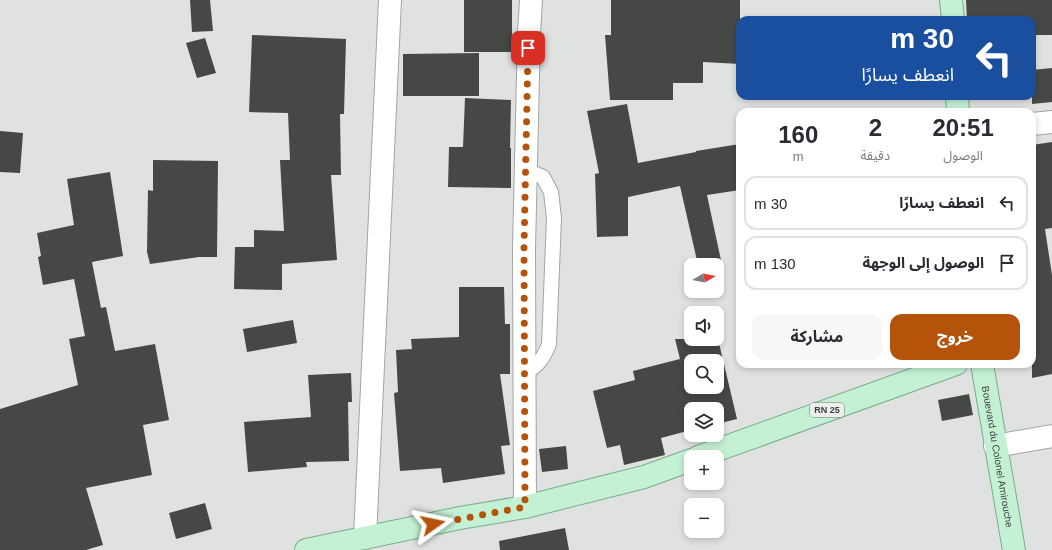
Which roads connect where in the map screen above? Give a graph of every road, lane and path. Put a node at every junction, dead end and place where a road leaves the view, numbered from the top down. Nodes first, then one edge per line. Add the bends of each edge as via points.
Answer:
1 (390, 0) edge
2 (531, 0) edge
3 (951, 0) edge
4 (952, 16) edge
5 (1052, 122) edge
6 (1036, 124) edge
7 (526, 170) junction
8 (945, 368) edge
9 (983, 368) edge
10 (524, 372) junction
11 (1052, 436) edge
12 (995, 446) junction
13 (717, 450) edge
14 (684, 463) edge
15 (525, 507) junction
16 (365, 538) junction
17 (306, 550) edge
18 (1014, 550) edge

1 - 16 street
2 - 7 street
3 - 4 main road
5 - 6 street
7 - 10 street
7 - 10 lane via 544,177 550,192 554,218 549,344 543,358 532,370
8 - 13 main road, RN 25
9 - 12 main road, Bouevard du Colonel Amirouche
10 - 15 street
11 - 12 street
12 - 18 main road, Bouevard du Colonel Amirouche
14 - 15 main road via 644,477
15 - 16 main road
16 - 17 main road

